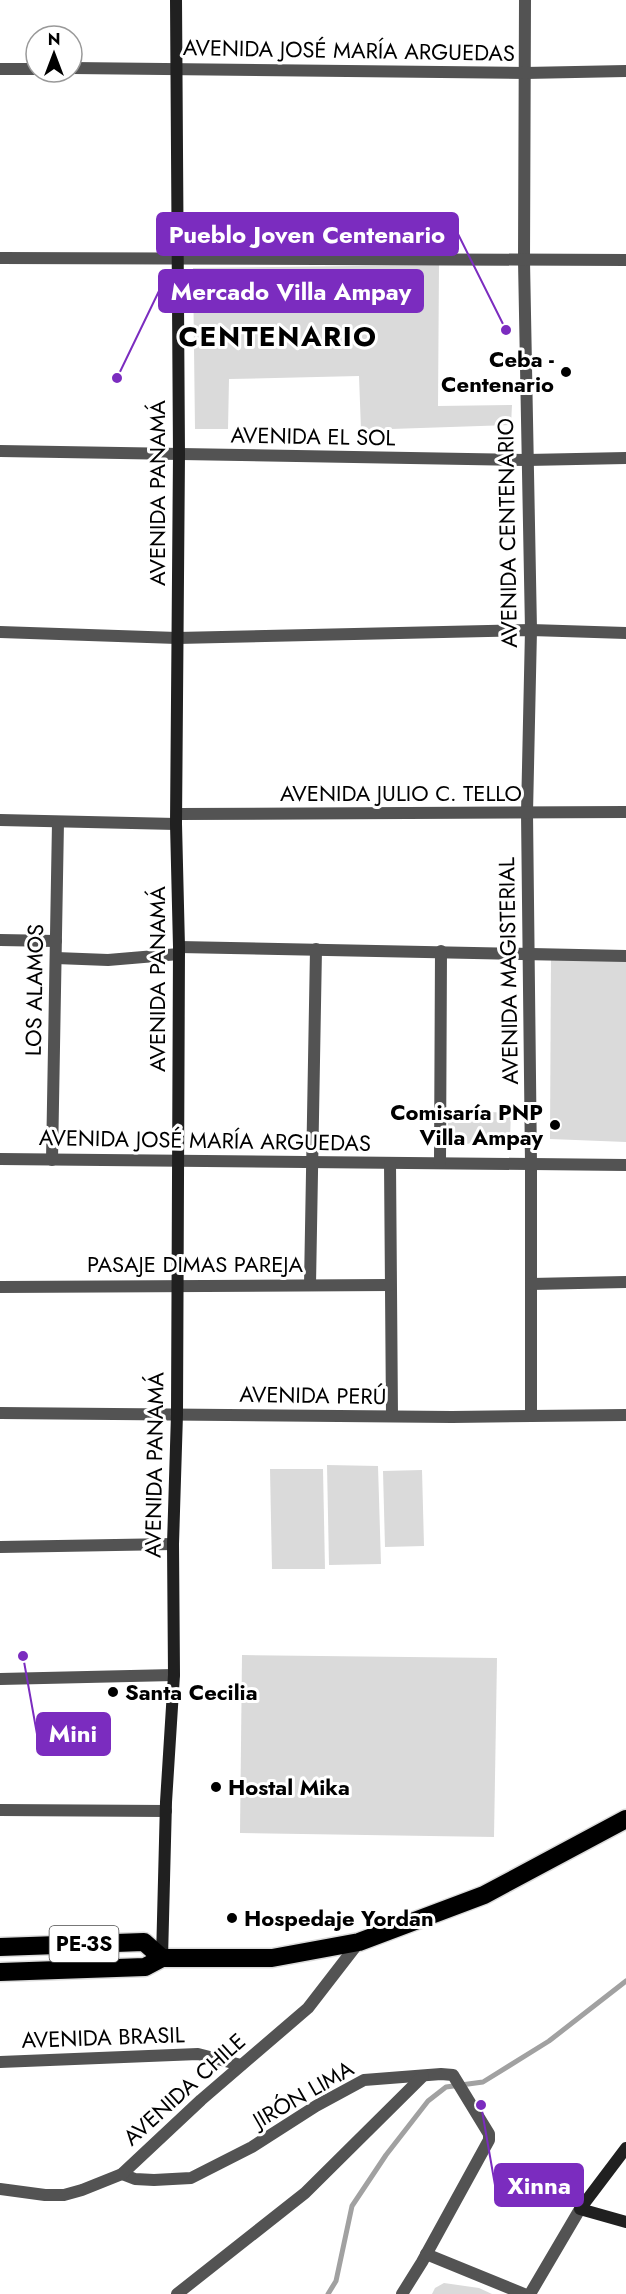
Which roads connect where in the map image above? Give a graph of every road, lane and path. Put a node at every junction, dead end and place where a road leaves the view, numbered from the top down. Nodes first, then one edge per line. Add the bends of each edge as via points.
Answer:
1 (176, 0) edge
2 (525, 0) edge
3 (84, 68) edge
4 (176, 68) junction
5 (0, 69) edge
6 (24, 69) edge
7 (626, 71) edge
8 (525, 73) junction
9 (0, 258) edge
10 (178, 260) junction
11 (626, 260) edge
12 (524, 261) junction
13 (0, 451) edge
14 (179, 454) junction
15 (626, 458) edge
16 (527, 460) junction
17 (531, 630) junction
18 (0, 632) edge
19 (626, 633) edge
20 (177, 638) junction
21 (626, 812) edge
22 (527, 813) junction
23 (176, 819) junction
24 (0, 820) edge
25 (58, 822) junction
26 (0, 940) edge
27 (56, 941) junction
28 (316, 949) junction
29 (179, 950) junction
30 (441, 951) junction
31 (529, 953) junction
32 (626, 956) edge
33 (56, 958) junction
34 (0, 1159) edge
35 (52, 1160) junction
36 (178, 1161) junction
37 (313, 1162) junction
38 (390, 1163) junction
39 (440, 1163) junction
40 (531, 1164) junction
41 (626, 1165) edge
42 (626, 1282) edge
43 (531, 1284) junction
44 (177, 1285) junction
45 (310, 1285) junction
46 (390, 1285) junction
47 (0, 1287) edge
48 (0, 1413) edge
49 (177, 1414) junction
50 (626, 1415) edge
51 (392, 1416) junction
52 (531, 1416) junction
53 (173, 1544) junction
54 (0, 1547) edge
55 (174, 1675) junction
56 (0, 1679) edge
57 (0, 1810) edge
58 (166, 1811) junction
59 (626, 1819) edge
60 (359, 1942) junction
61 (0, 1947) edge
62 (162, 1958) junction
63 (0, 1972) edge
64 (0, 2062) edge
65 (241, 2065) junction
66 (423, 2076) junction
67 (626, 2148) edge
68 (122, 2174) junction
69 (0, 2189) edge
70 (580, 2209) junction
71 (626, 2222) edge
72 (426, 2254) junction
73 (407, 2292) edge
74 (177, 2294) edge
75 (524, 2294) edge
76 (530, 2294) edge

1 - 4 street, AVENIDA PANAMÁ
2 - 8 street, AVENIDA CENTENARIO
3 - 4 street, AVENIDA JOSÉ MARÍA ARGUEDAS
4 - 8 street, AVENIDA JOSÉ MARÍA ARGUEDAS
4 - 10 street, AVENIDA PANAMÁ
5 - 6 street
7 - 8 street, AVENIDA JOSÉ MARÍA ARGUEDAS
8 - 12 street, AVENIDA CENTENARIO
9 - 10 street
10 - 12 street
10 - 14 street, AVENIDA PANAMÁ
11 - 12 street
12 - 16 street, AVENIDA CENTENARIO
13 - 14 street, AVENIDA EL SOL
14 - 16 street, AVENIDA EL SOL
14 - 20 street, AVENIDA PANAMÁ
15 - 16 street, AVENIDA EL SOL
16 - 17 street, AVENIDA CENTENARIO
17 - 19 street
17 - 20 street
17 - 22 street, AVENIDA CENTENARIO
18 - 20 street
20 - 23 street, AVENIDA PANAMÁ
21 - 22 street, AVENIDA JULIO C. TELLO
22 - 23 street, AVENIDA JULIO C. TELLO
22 - 31 street, AVENIDA MAGISTERIAL
23 - 25 street, AVENIDA JULIO C. TELLO
23 - 29 street, AVENIDA PANAMÁ
24 - 25 street, AVENIDA JULIO C. TELLO
25 - 27 street, LOS ALAMOS
26 - 27 street
27 - 33 street, LOS ALAMOS
28 - 29 street
28 - 30 street
28 - 37 street
29 - 33 street via 108,960
29 - 36 street, AVENIDA PANAMÁ
30 - 31 street
30 - 39 street
31 - 32 street
31 - 40 street, AVENIDA MAGISTERIAL
33 - 35 street, LOS ALAMOS
34 - 35 street, AVENIDA JOSÉ MARÍA ARGUEDAS
35 - 36 street, AVENIDA JOSÉ MARÍA ARGUEDAS
36 - 37 street, AVENIDA JOSÉ MARÍA ARGUEDAS
36 - 44 street, AVENIDA PANAMÁ
37 - 38 street, AVENIDA JOSÉ MARÍA ARGUEDAS
37 - 45 street
38 - 39 street, AVENIDA JOSÉ MARÍA ARGUEDAS
38 - 46 street
39 - 40 street, AVENIDA JOSÉ MARÍA ARGUEDAS
40 - 41 street, AVENIDA JOSÉ MARÍA ARGUEDAS
40 - 43 street, AVENIDA MAGISTERIAL
42 - 43 street
43 - 52 street, AVENIDA MAGISTERIAL
44 - 45 street, PASAJE DIMAS PAREJA
44 - 47 street, PASAJE DIMAS PAREJA
44 - 49 street, AVENIDA PANAMÁ
45 - 46 street, PASAJE DIMAS PAREJA
46 - 51 street
48 - 49 street, AVENIDA PERÚ
49 - 51 street, AVENIDA PERÚ
49 - 53 street, AVENIDA PANAMÁ
50 - 52 street, AVENIDA PERÚ
51 - 52 street, AVENIDA PERÚ
53 - 54 street
53 - 55 street, AVENIDA PANAMÁ
55 - 56 street
55 - 58 street, AVENIDA PANAMÁ
57 - 58 street
58 - 62 street, AVENIDA PANAMÁ
59 - 60 highway, PE-3S via 484,1895
60 - 62 highway, PE-3S via 272,1958
60 - 65 street, AVENIDA CHILE via 308,2008
61 - 62 highway, PE-3S via 144,1942
62 - 63 highway, PE-3S via 145,1967
64 - 65 street, AVENIDA BRASIL via 198,2054
65 - 68 street, AVENIDA CHILE
66 - 68 street, JIRÓN LIMA via 364,2080 252,2147 191,2178 135,2179
66 - 72 street, JIRÓN LIMA via 453,2075 489,2134
66 - 74 street via 305,2193
67 - 70 street
68 - 69 street, AVENIDA CHILE via 64,2194
70 - 71 street
70 - 76 street
72 - 73 street, JIRÓN LIMA
72 - 75 street

